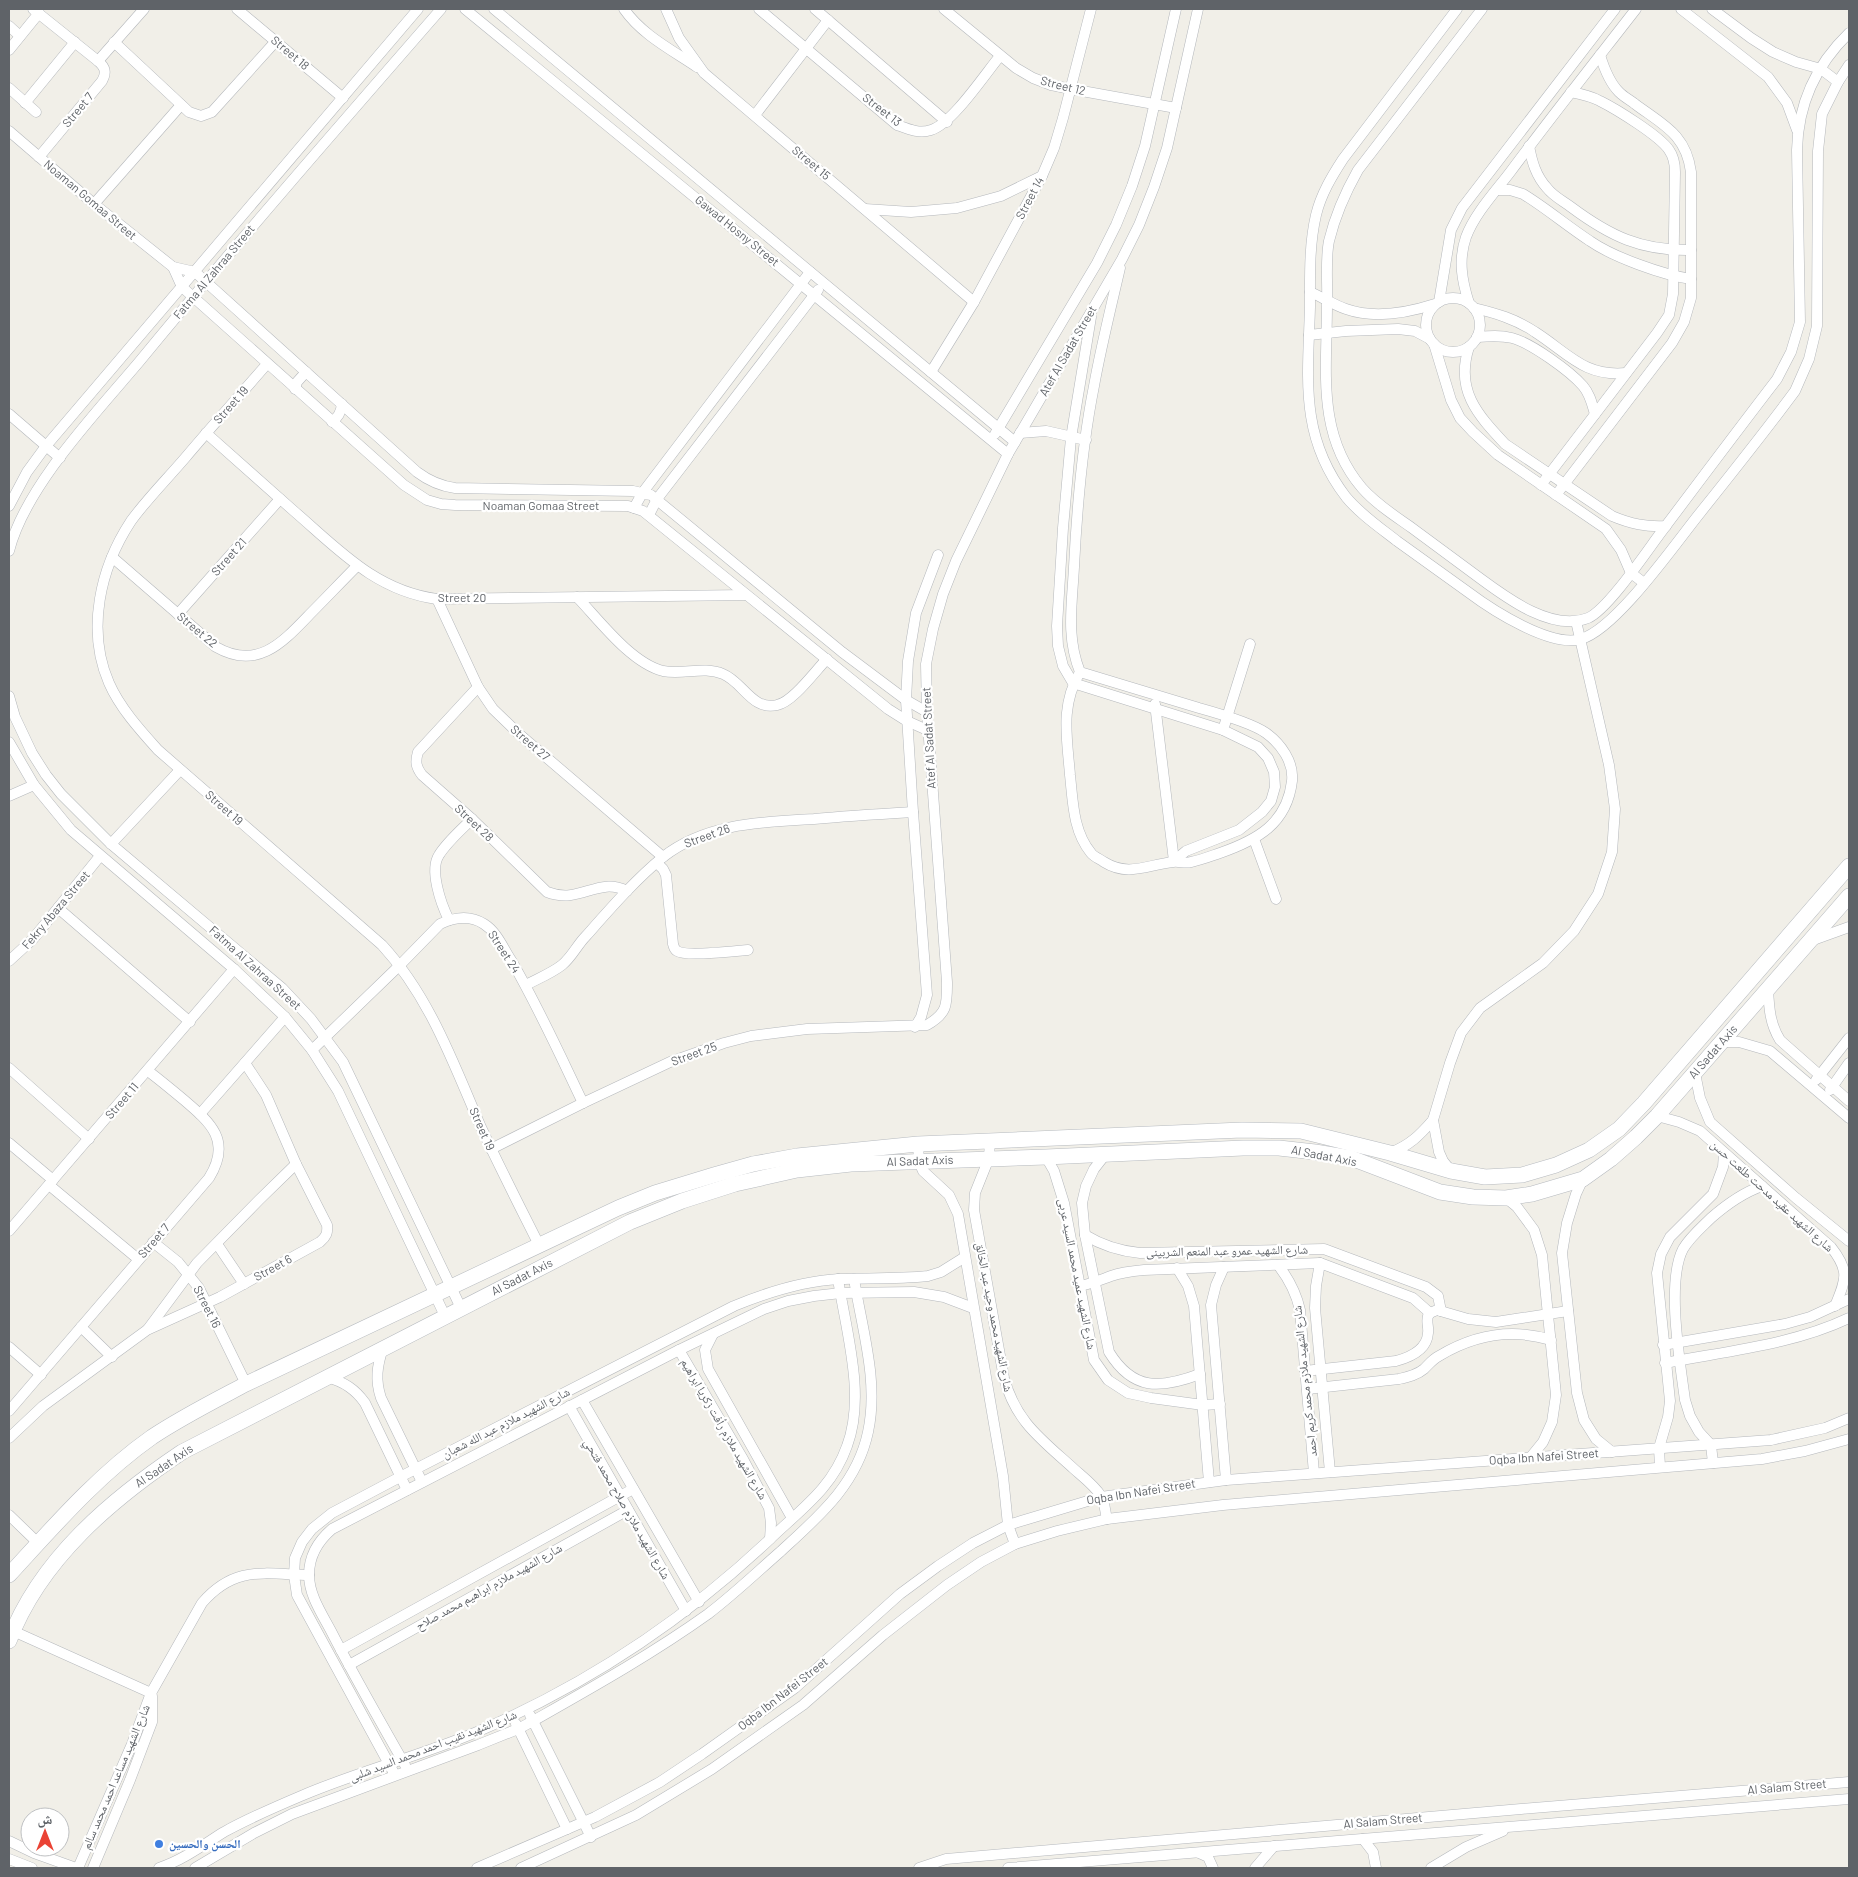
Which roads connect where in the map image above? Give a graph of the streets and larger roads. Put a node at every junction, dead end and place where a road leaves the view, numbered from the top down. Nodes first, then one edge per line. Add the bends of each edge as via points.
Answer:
1 (144, 9) edge
2 (418, 9) edge
3 (441, 9) edge
4 (465, 9) edge
5 (494, 9) edge
6 (624, 9) edge
7 (666, 9) edge
8 (759, 9) edge
9 (815, 9) edge
10 (944, 9) edge
11 (1090, 9) edge
12 (1176, 9) edge
13 (1198, 9) edge
14 (1457, 9) edge
15 (1482, 9) edge
16 (1615, 9) edge
17 (1636, 9) edge
18 (1681, 9) edge
19 (1712, 9) edge
20 (242, 10) edge
21 (36, 11) edge
22 (828, 20) junction
23 (9, 26) edge
24 (1849, 33) edge
25 (20, 36) junction
26 (276, 41) junction
27 (75, 42) junction
28 (114, 42) junction
29 (807, 48) junction
30 (9, 50) edge
31 (1600, 55) junction
32 (1000, 56) junction
33 (98, 61) junction
34 (1849, 65) edge
35 (1821, 69) junction
36 (704, 73) junction
37 (1838, 82) junction
38 (9, 88) edge
39 (1071, 89) junction
40 (1571, 92) junction
41 (343, 98) junction
42 (25, 102) junction
43 (181, 104) junction
44 (1156, 105) junction
45 (1176, 108) junction
46 (36, 112) dead end
47 (755, 115) junction
48 (947, 122) junction
49 (9, 131) edge
50 (1798, 132) junction
51 (1529, 146) junction
52 (39, 157) junction
53 (1042, 176) junction
54 (1497, 190) junction
55 (94, 204) junction
56 (865, 209) junction
57 (1673, 250) junction
58 (1691, 250) junction
59 (1122, 259) junction
60 (173, 267) junction
61 (195, 272) junction
62 (810, 272) junction
63 (1674, 276) junction
64 (1691, 279) junction
65 (206, 281) junction
66 (802, 283) junction
67 (824, 283) junction
68 (182, 287) junction
69 (1310, 292) junction
70 (815, 294) junction
71 (193, 297) junction
72 (1328, 299) junction
73 (974, 302) junction
74 (1438, 303) junction
75 (1472, 305) junction
76 (1092, 309) junction
77 (1327, 333) junction
78 (1309, 335) junction
79 (1477, 337) junction
80 (1432, 342) junction
81 (1469, 347) junction
82 (267, 364) junction
83 (306, 372) junction
84 (931, 372) junction
85 (1626, 374) junction
86 (296, 389) junction
87 (342, 404) junction
88 (9, 414) edge
89 (1595, 414) junction
90 (332, 422) junction
91 (998, 428) junction
92 (206, 433) junction
93 (1018, 437) junction
94 (1071, 438) junction
95 (991, 440) junction
96 (1086, 440) junction
97 (46, 446) junction
98 (1008, 454) junction
99 (60, 458) junction
100 (1550, 473) junction
101 (1541, 484) junction
102 (1565, 484) junction
103 (643, 492) junction
104 (1556, 495) junction
105 (280, 499) junction
106 (657, 499) junction
107 (9, 506) edge
108 (634, 508) junction
109 (649, 515) junction
110 (1666, 526) junction
111 (9, 551) edge
112 (938, 555) dead end
113 (112, 557) junction
114 (357, 566) junction
115 (1631, 573) junction
116 (1644, 583) junction
117 (746, 595) junction
118 (576, 597) junction
119 (437, 599) junction
120 (178, 614) junction
121 (1576, 621) junction
122 (1580, 640) junction
123 (1250, 644) dead end
124 (826, 659) junction
125 (908, 661) junction
126 (926, 664) junction
127 (1080, 672) junction
128 (1073, 684) junction
129 (478, 687) junction
130 (1153, 694) junction
131 (9, 696) edge
132 (906, 700) junction
133 (1155, 709) junction
134 (926, 712) junction
135 (1227, 716) junction
136 (907, 721) junction
137 (927, 730) junction
138 (1223, 730) junction
139 (9, 742) edge
140 (180, 770) junction
141 (34, 785) junction
142 (9, 796) edge
143 (913, 812) junction
144 (472, 819) junction
145 (1254, 839) junction
146 (111, 843) junction
147 (92, 848) junction
148 (104, 859) junction
149 (660, 860) junction
150 (1174, 861) junction
151 (1849, 866) edge
152 (627, 891) junction
153 (1849, 896) edge
154 (1276, 899) dead end
155 (1819, 902) junction
156 (58, 908) junction
157 (1834, 914) junction
158 (449, 920) junction
159 (1849, 928) edge
160 (1810, 941) junction
161 (748, 950) dead end
162 (9, 961) edge
163 (400, 965) junction
164 (234, 969) junction
165 (526, 985) junction
166 (1768, 989) junction
167 (286, 1017) junction
168 (190, 1022) junction
169 (915, 1027) junction
170 (325, 1037) junction
171 (1849, 1038) edge
172 (1721, 1042) junction
173 (312, 1050) junction
174 (245, 1063) junction
175 (1849, 1063) edge
176 (9, 1068) edge
177 (148, 1070) junction
178 (1695, 1073) junction
179 (1820, 1075) junction
180 (1811, 1085) junction
181 (1832, 1086) junction
182 (1825, 1097) junction
183 (1849, 1101) edge
184 (583, 1103) junction
185 (200, 1114) junction
186 (1657, 1116) junction
187 (1849, 1118) edge
188 (1433, 1120) junction
189 (88, 1139) junction
190 (990, 1140) junction
191 (9, 1143) edge
192 (918, 1144) junction
193 (491, 1149) junction
194 (1390, 1153) junction
195 (1724, 1153) junction
196 (1105, 1155) junction
197 (1046, 1157) junction
198 (989, 1158) junction
199 (1754, 1160) junction
200 (919, 1162) junction
201 (296, 1164) junction
202 (1744, 1170) junction
203 (1451, 1171) junction
204 (1583, 1179) junction
205 (51, 1183) junction
206 (1762, 1186) junction
207 (1506, 1198) junction
208 (9, 1231) edge
209 (1085, 1235) junction
210 (1849, 1241) edge
211 (153, 1242) junction
212 (217, 1244) junction
213 (539, 1245) junction
214 (965, 1257) junction
215 (138, 1259) junction
216 (1320, 1263) junction
217 (1278, 1265) junction
218 (1224, 1267) junction
219 (1177, 1268) junction
220 (189, 1274) junction
221 (838, 1279) junction
222 (854, 1279) junction
223 (244, 1284) junction
224 (1095, 1284) junction
225 (1079, 1286) junction
226 (452, 1287) junction
227 (840, 1293) junction
228 (856, 1293) junction
229 (435, 1295) junction
230 (1849, 1299) edge
231 (206, 1304) junction
232 (1835, 1306) junction
233 (461, 1308) junction
234 (973, 1308) junction
235 (1441, 1311) junction
236 (1568, 1311) junction
237 (1430, 1313) junction
238 (1548, 1313) junction
239 (445, 1316) junction
240 (1849, 1318) edge
241 (82, 1327) junction
242 (147, 1330) junction
243 (713, 1333) junction
244 (1551, 1340) junction
245 (1679, 1343) junction
246 (1425, 1344) junction
247 (1663, 1345) junction
248 (9, 1347) edge
249 (383, 1348) junction
250 (679, 1350) junction
251 (112, 1357) junction
252 (1436, 1357) junction
253 (1680, 1360) junction
254 (1665, 1363) junction
255 (1321, 1369) junction
256 (1305, 1371) junction
257 (1200, 1374) junction
258 (41, 1375) junction
259 (326, 1377) junction
260 (246, 1384) junction
261 (1323, 1388) junction
262 (1307, 1389) junction
263 (582, 1400) junction
264 (1220, 1404) junction
265 (1203, 1405) junction
266 (569, 1406) junction
267 (9, 1411) edge
268 (1849, 1418) edge
269 (9, 1438) edge
270 (1849, 1439) edge
271 (1711, 1445) junction
272 (1659, 1448) junction
273 (1612, 1452) junction
274 (1530, 1458) junction
275 (1713, 1463) junction
276 (1660, 1467) junction
277 (415, 1469) junction
278 (1330, 1472) junction
279 (1314, 1473) junction
280 (400, 1477) junction
281 (1226, 1480) junction
282 (422, 1482) junction
283 (1209, 1482) junction
284 (633, 1489) junction
285 (407, 1490) junction
286 (620, 1496) junction
287 (1102, 1497) junction
288 (628, 1510) junction
289 (9, 1515) edge
290 (792, 1518) junction
291 (1107, 1519) junction
292 (1008, 1525) junction
293 (770, 1538) junction
294 (38, 1543) junction
295 (1015, 1544) junction
296 (9, 1575) edge
297 (294, 1575) junction
298 (309, 1575) junction
299 (699, 1602) junction
300 (686, 1611) junction
301 (11, 1636) edge
302 (341, 1650) junction
303 (349, 1664) junction
304 (151, 1693) junction
305 (527, 1710) junction
306 (512, 1716) junction
307 (533, 1721) junction
308 (518, 1729) junction
309 (402, 1759) junction
310 (389, 1764) junction
311 (408, 1770) junction
312 (395, 1775) junction
313 (1849, 1782) edge
314 (1849, 1799) edge
315 (1521, 1808) junction
316 (584, 1822) junction
317 (1523, 1826) junction
318 (567, 1829) junction
319 (592, 1837) junction
320 (1363, 1839) junction
321 (9, 1841) edge
322 (530, 1846) junction
323 (1274, 1846) junction
324 (1199, 1853) junction
325 (9, 1859) edge
326 (537, 1862) junction
327 (1090, 1865) edge
328 (1038, 1867) edge
329 (32, 1868) edge
330 (77, 1868) edge
331 (93, 1868) edge
332 (159, 1868) edge
333 (195, 1868) edge
334 (477, 1868) edge
335 (521, 1868) edge
336 (919, 1868) edge
337 (1008, 1868) edge
338 (1213, 1868) edge
339 (1255, 1868) edge
340 (1376, 1868) edge
341 (1431, 1868) edge

1 - 28 street
2 - 41 street, Fatma Al Zahraa Street
3 - 65 street, Fatma Al Zahraa Street
4 - 66 street, Gawad Hosny Street
5 - 62 street, Gawad Hosny Street
6 - 36 street via 644,31
7 - 36 street, Street 15 via 679,38
8 - 29 street, Street 13
9 - 22 street
10 - 32 street, Street 12
11 - 39 street, Street 14
12 - 44 street, Atef Al Sadat Street
13 - 45 street, Atef Al Sadat Street
14 - 69 street via 1343,159 1327,185 1316,214 1311,244
15 - 72 street via 1358,170 1345,194 1328,245
16 - 74 street via 1462,208 1451,230
17 - 31 street
18 - 50 street via 1768,76 1788,103
19 - 35 street via 1773,52
20 - 26 street, Street 18
21 - 25 street
21 - 27 street
22 - 29 street
22 - 48 street
23 - 25 street
24 - 35 street
25 - 30 street
26 - 41 street, Street 18
26 - 43 street via 212,112 195,115
27 - 33 street
27 - 42 street
28 - 33 street
28 - 43 street
29 - 47 street
29 - 48 street, Street 13 via 897,125 914,131 931,130
31 - 40 street
31 - 58 street via 1620,93 1668,128 1681,141 1689,157
32 - 39 street, Street 12 via 1033,78
32 - 48 street
33 - 52 street, Street 7 via 106,71 102,81
34 - 37 street
35 - 37 street
35 - 50 street via 1801,109
36 - 47 street, Street 15
37 - 116 street via 1822,114 1818,151 1817,326 1809,360 1795,391
38 - 42 street
39 - 44 street, Street 12
39 - 53 street, Street 14 via 1054,148
40 - 51 street
40 - 57 street via 1612,107 1660,140 1669,150 1674,162
41 - 61 street, Fatma Al Zahraa Street
42 - 46 street
43 - 55 street
44 - 45 street, Street 12
44 - 91 street, Atef Al Sadat Street via 1132,186 1116,225
45 - 59 street, Atef Al Sadat Street via 1154,187
47 - 56 street, Street 15
49 - 52 street, Noaman Gomaa Street
50 - 110 street via 1800,322 1791,352 1777,379
51 - 54 street
51 - 57 street via 1538,176 1548,190 1596,225 1637,244
52 - 55 street, Noaman Gomaa Street
53 - 56 street via 1001,196 957,208 911,212
53 - 73 street, Street 14
54 - 63 street via 1523,194 1591,242
54 - 75 street via 1466,236 1461,258 1462,281
55 - 60 street, Noaman Gomaa Street
56 - 73 street, Street 15
57 - 58 street
57 - 63 street
58 - 64 street
59 - 76 street, Atef Al Sadat Street
59 - 96 street
60 - 61 street, Noaman Gomaa Street
60 - 68 street, Noaman Gomaa Street
61 - 65 street, Noaman Gomaa Street
61 - 68 street, Fatma Al Zahraa Street
62 - 66 street
62 - 67 street, Gawad Hosny Street
63 - 64 street
63 - 85 street via 1669,315
64 - 102 street via 1691,298 1684,322 1672,343
65 - 71 street, Fatma Al Zahraa Street
65 - 83 street, Noaman Gomaa Street
66 - 70 street, Gawad Hosny Street
66 - 103 street
67 - 70 street
67 - 84 street, Gawad Hosny Street
68 - 71 street, Noaman Gomaa Street
68 - 97 street, Fatma Al Zahraa Street
69 - 72 street
69 - 78 street
70 - 95 street, Gawad Hosny Street
70 - 106 street
71 - 82 street, Noaman Gomaa Street
71 - 99 street, Fatma Al Zahraa Street
72 - 74 street via 1364,314 1398,313
72 - 77 street
73 - 84 street, Street 14
74 - 75 street via 1454,298
74 - 80 street via 1426,320 1426,330
75 - 79 street via 1480,322
75 - 85 street via 1534,331 1594,371
76 - 93 street, Atef Al Sadat Street
76 - 94 street
77 - 78 street
77 - 80 street via 1398,329 1415,331
77 - 121 street via 1328,415 1335,442 1363,488 1383,507 1491,587 1545,618
78 - 122 street via 1310,417 1317,447 1347,499 1369,520 1482,603 1542,635 1560,640
79 - 81 street
79 - 89 street via 1513,338 1529,345 1583,386
80 - 81 street via 1451,352
80 - 101 street via 1460,418 1498,455
81 - 100 street via 1464,362 1464,378 1478,412 1505,444
82 - 86 street, Noaman Gomaa Street
82 - 92 street, Street 19
83 - 86 street via 297,382
83 - 87 street, Noaman Gomaa Street
84 - 91 street, Gawad Hosny Street
85 - 89 street
86 - 90 street, Noaman Gomaa Street
87 - 90 street via 341,411
87 - 103 street, Noaman Gomaa Street via 417,472 442,486
88 - 97 street
89 - 100 street
90 - 108 street, Noaman Gomaa Street via 404,485 421,497 441,504
91 - 93 street, Gawad Hosny Street
91 - 95 street, Atef Al Sadat Street
92 - 105 street, Street 20
92 - 113 street, Street 19 via 132,520
93 - 94 street via 1046,431
93 - 98 street, Atef Al Sadat Street
94 - 96 street
94 - 128 street via 1057,626 1063,666
95 - 98 street, Gawad Hosny Street
96 - 127 street via 1076,530 1071,624 1074,657
97 - 99 street
97 - 107 street, Fatma Al Zahraa Street via 27,472
98 - 126 street, Atef Al Sadat Street via 956,561 938,612
99 - 111 street, Fatma Al Zahraa Street via 32,500
100 - 101 street
100 - 102 street
101 - 104 street
102 - 104 street
102 - 110 street via 1612,516 1630,524
103 - 106 street, Noaman Gomaa Street
103 - 108 street
104 - 115 street via 1606,529 1621,550
105 - 114 street, Street 20
105 - 120 street, Street 21
106 - 109 street
106 - 132 street, Noaman Gomaa Street via 842,652
108 - 109 street, Noaman Gomaa Street
109 - 117 street, Noaman Gomaa Street
110 - 115 street
112 - 125 street, Atef Al Sadat Street via 916,613
113 - 120 street, Street 22
113 - 140 street, Street 19 via 98,612 101,658 110,684 139,730
114 - 119 street, Street 20 via 403,591
114 - 120 street, Street 22 via 281,643 260,654 242,656 224,652
115 - 116 street
115 - 121 street via 1600,610 1589,618
116 - 122 street via 1609,622
117 - 118 street, Street 20
117 - 124 street, Noaman Gomaa Street
118 - 119 street, Street 20
118 - 124 street via 623,645 650,666 664,671 724,674 756,702 766,705 787,701
119 - 129 street, Street 27
121 - 122 street
122 - 188 street via 1609,765 1615,809 1612,852 1598,894 1574,931 1543,963 1480,1008 1461,1034
123 - 135 street
124 - 136 street, Noaman Gomaa Street
125 - 126 street
125 - 132 street, Atef Al Sadat Street
126 - 134 street, Atef Al Sadat Street
127 - 128 street
127 - 130 street
128 - 133 street
128 - 150 street via 1067,701 1066,719 1073,812 1079,834 1092,854 1112,867 1136,870
129 - 144 street, Street 28 via 423,746 416,760 422,775
129 - 149 street, Street 27 via 493,709
130 - 133 street
130 - 135 street
131 - 146 street, Fatma Al Zahraa Street via 19,726 46,775
132 - 134 street, Noaman Gomaa Street
132 - 136 street, Atef Al Sadat Street
133 - 138 street
133 - 150 street
134 - 137 street, Atef Al Sadat Street
135 - 138 street
135 - 145 street via 1265,732 1279,743 1288,759 1292,776 1290,794 1283,811 1273,825
136 - 137 street, Noaman Gomaa Street
136 - 143 street, Atef Al Sadat Street
137 - 169 street, Atef Al Sadat Street via 947,999 945,1010 937,1019
138 - 150 street via 1258,747 1268,758 1274,772 1275,787 1271,801 1239,830 1186,851
139 - 141 street, Fatma Al Zahraa Street
140 - 146 street
140 - 163 street, Street 19 via 382,945
141 - 142 street
141 - 147 street, Fatma Al Zahraa Street via 71,830
143 - 149 street, Street 26 via 733,826 683,843
143 - 169 street, Atef Al Sadat Street via 927,995
144 - 152 street, Street 28 via 547,892 568,897 603,886
144 - 158 street via 438,855 435,864 440,900
145 - 150 street via 1189,863
145 - 154 street
146 - 147 street
146 - 148 street, Fekry Abaza Street
146 - 170 street, Fatma Al Zahraa Street via 282,988
147 - 148 street, Fatma Al Zahraa Street
148 - 156 street, Fekry Abaza Street
148 - 164 street, Fatma Al Zahraa Street
149 - 152 street, Street 26
149 - 161 street via 666,875 674,949 694,953
151 - 155 street, Al Sadat Axis
152 - 165 street, Street 26 via 561,966
153 - 157 street, Al Sadat Axis
155 - 157 street
155 - 203 street, Al Sadat Axis via 1619,1129 1589,1150 1556,1165 1522,1175 1486,1177
156 - 162 street, Fekry Abaza Street via 33,939
156 - 168 street
157 - 160 street, Al Sadat Axis
158 - 163 street via 440,924
158 - 165 street, Street 24 via 467,918 491,929
159 - 160 street
160 - 166 street, Al Sadat Axis
163 - 170 street
163 - 193 street, Street 19 via 434,1020
164 - 167 street, Fatma Al Zahraa Street
164 - 168 street, Street 11
165 - 184 street, Street 24
166 - 172 street, Al Sadat Axis
166 - 179 street via 1772,1021 1780,1040
167 - 173 street, Fatma Al Zahraa Street
167 - 174 street
168 - 177 street, Street 11
169 - 184 street, Street 25 via 807,1029 752,1036 670,1062
170 - 173 street
170 - 226 street, Fatma Al Zahraa Street via 347,1071
171 - 179 street
172 - 178 street, Al Sadat Axis
172 - 180 street via 1739,1042 1770,1051
173 - 229 street, Fatma Al Zahraa Street via 338,1092
174 - 185 street
174 - 201 street, Street 6 via 266,1095
175 - 181 street
176 - 189 street
177 - 185 street, Street 7
177 - 189 street, Street 11
178 - 186 street, Al Sadat Axis
178 - 199 street, شارع الشهيد عقيد مدحت طلعت حسن via 1700,1098 1710,1122
179 - 180 street
179 - 181 street
180 - 182 street
181 - 182 street
181 - 183 street
182 - 187 street
184 - 193 street, Street 25
185 - 211 street, Street 7 via 216,1136 217,1162 208,1178
186 - 195 street, شارع الشهيد عقيد مدحت طلعت حسن via 1700,1131
186 - 204 street, Al Sadat Axis via 1611,1159
188 - 194 street via 1407,1146
188 - 203 street via 1439,1152
189 - 205 street, Street 11
190 - 192 street, Al Sadat Axis
190 - 194 street, Al Sadat Axis via 1242,1130 1301,1131
190 - 198 street, شارع الشهيد محمد وحيد عبد الخالق
191 - 205 street
192 - 200 street
192 - 213 street, Al Sadat Axis via 797,1156 753,1164 655,1193
193 - 213 street, Street 19
194 - 203 street, Al Sadat Axis
195 - 202 street, شارع الشهيد عقيد مدحت طلعت حسن
195 - 247 street via 1723,1167 1713,1194 1670,1236 1661,1254 1657,1273
196 - 197 street, Al Sadat Axis
196 - 207 street, Al Sadat Axis via 1279,1148 1351,1158 1440,1192
196 - 209 street, شارع الشهيد عميد محمد السيد عربى via 1086,1186 1082,1204
197 - 198 street, Al Sadat Axis
197 - 225 street, شارع الشهيد عميد محمد السيد عربى via 1060,1187
198 - 200 street, Al Sadat Axis
198 - 287 street, شارع الشهيد محمد وحيد عبد الخالق via 975,1193 974,1210 1009,1396 1031,1430
199 - 202 street
199 - 210 street, شارع الشهيد عقيد مدحت طلعت حسن
200 - 214 street, شارع الشهيد محمد وحيد عبد الخالق via 926,1175 944,1190 956,1208
200 - 233 street, Al Sadat Axis via 797,1170 716,1189 630,1222
201 - 212 street, Street 6
201 - 223 street, Street 6 via 326,1225 325,1238
202 - 206 street, شارع الشهيد عقيد مدحت طلعت حسن
204 - 207 street, Al Sadat Axis
204 - 236 street via 1567,1223 1562,1253
205 - 208 street, Street 11
205 - 215 street
206 - 232 street, شارع الشهيد عقيد مدحت طلعت حسن via 1831,1247 1841,1260 1845,1276
206 - 245 street via 1723,1207 1695,1233 1683,1250 1676,1268 1674,1288
207 - 238 street via 1534,1230 1542,1256
209 - 224 street, شارع الشهيد عميد محمد السيد عربى
209 - 235 street, شارع الشهيد عمرو عبد المنعم الشربينى via 1102,1245 1140,1253 1324,1250 1426,1287 1438,1296
211 - 215 street, Street 7
211 - 220 street, Street 16
212 - 220 street, Street 6
212 - 223 street
213 - 226 street, Al Sadat Axis
214 - 222 street, شارع الشهيد ملازم عبد الله شعبان via 928,1276
214 - 234 street, شارع الشهيد محمد وحيد عبد الخالق
215 - 241 street, Street 7
216 - 217 street, شارع الشهيد عمرو عبد المنعم الشربينى
216 - 237 street, شارع الشهيد عمرو عبد المنعم الشربينى via 1413,1298
216 - 255 street, شارع الشهيد ملازم محمد كريم احمد via 1316,1308
217 - 218 street, شارع الشهيد عمرو عبد المنعم الشربينى
217 - 256 street, شارع الشهيد ملازم محمد كريم احمد via 1296,1293
218 - 219 street, شارع الشهيد عمرو عبد المنعم الشربينى
218 - 264 street via 1211,1305
219 - 224 street, شارع الشهيد عمرو عبد المنعم الشربينى via 1127,1271
219 - 257 street via 1188,1286 1194,1306
220 - 231 street, Street 16
220 - 242 street, Street 6
221 - 222 street, شارع الشهيد ملازم عبد الله شعبان
221 - 227 street, شارع الشهيد نقيب احمد محمد السيد شلبى
221 - 277 street, شارع الشهيد ملازم عبد الله شعبان via 784,1287 734,1306
222 - 228 street, شارع الشهيد نقيب احمد محمد السيد شلبى
223 - 231 street, Street 6
224 - 225 street, شارع الشهيد عمرو عبد المنعم الشربينى
224 - 257 street, شارع الشهيد عميد محمد السيد عربى via 1109,1352 1118,1368 1150,1384
225 - 265 street, شارع الشهيد عميد محمد السيد عربى via 1094,1360 1108,1380 1128,1393
226 - 229 street, Al Sadat Axis
226 - 233 street, Fatma Al Zahraa Street
227 - 228 street, شارع الشهيد ملازم عبد الله شعبان
227 - 243 street, شارع الشهيد ملازم عبد الله شعبان via 788,1301
227 - 290 street, شارع الشهيد نقيب احمد محمد السيد شلبى via 856,1398 852,1431 833,1477
228 - 234 street, شارع الشهيد ملازم عبد الله شعبان via 929,1294
228 - 307 street, شارع الشهيد نقيب احمد محمد السيد شلبى via 872,1398 868,1435 845,1485 822,1514 709,1613 658,1649
229 - 239 street, Fatma Al Zahraa Street
229 - 260 street, Al Sadat Axis
230 - 232 street
231 - 242 street, Street 6
231 - 260 street, Street 16
232 - 245 street via 1785,1324
233 - 239 street, Al Sadat Axis
234 - 292 street, شارع الشهيد محمد وحيد عبد الخالق via 1003,1476
235 - 237 street
235 - 238 street via 1468,1319 1496,1322
236 - 238 street
236 - 273 street via 1577,1399 1584,1420 1596,1438
237 - 246 street
238 - 244 street
239 - 249 street, Al Sadat Axis
240 - 253 street via 1788,1341
241 - 251 street
241 - 258 street, Street 7
242 - 251 street, Street 6
243 - 250 street, شارع الشهيد ملازم عبد الله شعبان
243 - 290 street, شارع الشهيد ملازم رأفت زكريا ابراهيم via 705,1350 708,1369
244 - 252 street via 1513,1333 1484,1337 1465,1342
244 - 274 street via 1555,1409 1543,1442
245 - 247 street
245 - 253 street
246 - 252 street
246 - 255 street via 1418,1352 1396,1362
247 - 254 street
248 - 258 street
249 - 259 street, Al Sadat Axis
249 - 277 street via 376,1374 377,1386
250 - 263 street, شارع الشهيد ملازم عبد الله شعبان
250 - 293 street, شارع الشهيد ملازم رأفت زكريا ابراهيم via 768,1508
251 - 269 street, Street 6 via 43,1406
252 - 261 street via 1423,1370 1400,1379
253 - 254 street
253 - 271 street via 1690,1416
254 - 272 street via 1670,1401
255 - 256 street
255 - 261 street, شارع الشهيد ملازم محمد كريم احمد
256 - 262 street, شارع الشهيد ملازم محمد كريم احمد
257 - 265 street
258 - 267 street, Street 7
259 - 280 street via 338,1380 358,1393
259 - 301 street, Al Sadat Axis via 182,1452 144,1478 62,1555 37,1587
260 - 294 street, Al Sadat Axis via 151,1438 61,1517
261 - 262 street
261 - 278 street, شارع الشهيد ملازم محمد كريم احمد
262 - 279 street, شارع الشهيد ملازم محمد كريم احمد
263 - 266 street, شارع الشهيد ملازم عبد الله شعبان
263 - 284 street, شارع الشهيد ملازم صلاح محمد فتحي
264 - 265 street, شارع الشهيد عميد محمد السيد عربى
264 - 281 street
265 - 283 street
266 - 282 street, شارع الشهيد ملازم عبد الله شعبان
266 - 286 street, شارع الشهيد ملازم صلاح محمد فتحي
268 - 271 street, Oqba Ibn Nafei Street via 1825,1428 1771,1440
270 - 275 street, Oqba Ibn Nafei Street via 1805,1451
271 - 272 street, Oqba Ibn Nafei Street
271 - 275 street
272 - 273 street, Oqba Ibn Nafei Street
272 - 276 street
273 - 274 street, Oqba Ibn Nafei Street
274 - 278 street, Oqba Ibn Nafei Street
275 - 276 street, Oqba Ibn Nafei Street
276 - 291 street, Oqba Ibn Nafei Street via 1223,1505
277 - 280 street, شارع الشهيد ملازم عبد الله شعبان
277 - 282 street
278 - 279 street, Oqba Ibn Nafei Street
279 - 281 street, Oqba Ibn Nafei Street
280 - 285 street
280 - 297 street, شارع الشهيد ملازم عبد الله شعبان via 332,1513 312,1529 302,1542
281 - 283 street, Oqba Ibn Nafei Street
282 - 285 street, شارع الشهيد ملازم عبد الله شعبان
283 - 287 street, Oqba Ibn Nafei Street
284 - 286 street, شارع الشهيد ملازم ابراهيم محمد صلاح
284 - 299 street, شارع الشهيد ملازم صلاح محمد فتحي
285 - 298 street, شارع الشهيد ملازم عبد الله شعبان via 325,1535 313,1554
286 - 288 street, شارع الشهيد ملازم صلاح محمد فتحي
286 - 302 street, شارع الشهيد ملازم ابراهيم محمد صلاح
287 - 291 street
287 - 292 street, Oqba Ibn Nafei Street
288 - 300 street, شارع الشهيد ملازم صلاح محمد فتحي
288 - 303 street, شارع الشهيد ملازم ابراهيم محمد صلاح
289 - 294 street
290 - 293 street, شارع الشهيد نقيب احمد محمد السيد شلبى
291 - 295 street, Oqba Ibn Nafei Street
292 - 295 street, شارع الشهيد محمد وحيد عبد الخالق
292 - 316 street, Oqba Ibn Nafei Street via 973,1543 900,1594 795,1688 702,1754 636,1796
293 - 299 street, شارع الشهيد نقيب احمد محمد السيد شلبى
294 - 296 street, Al Sadat Axis
295 - 319 street, Oqba Ibn Nafei Street via 947,1585 883,1635 803,1705 712,1769 636,1815
297 - 298 street
297 - 304 street via 243,1575 213,1590 187,1627
297 - 310 street, شارع الشهيد ملازم عبد الله شعبان via 302,1604
298 - 302 street, شارع الشهيد ملازم عبد الله شعبان via 314,1598
299 - 300 street, شارع الشهيد نقيب احمد محمد السيد شلبى
300 - 305 street, شارع الشهيد نقيب احمد محمد السيد شلبى via 611,1662
301 - 304 street
302 - 303 street, شارع الشهيد ملازم عبد الله شعبان
303 - 309 street, شارع الشهيد ملازم عبد الله شعبان
304 - 330 street, شارع الشهيد مساعد احمد محمد سالم
304 - 331 street, شارع الشهيد مساعد احمد محمد سالم via 152,1722
305 - 306 street, شارع الشهيد نقيب احمد محمد السيد شلبى
305 - 307 street
306 - 308 street
306 - 309 street, شارع الشهيد نقيب احمد محمد السيد شلبى
307 - 308 street, شارع الشهيد نقيب احمد محمد السيد شلبى
307 - 316 street
308 - 311 street, شارع الشهيد نقيب احمد محمد السيد شلبى
308 - 318 street
309 - 310 street, شارع الشهيد نقيب احمد محمد السيد شلبى
309 - 311 street, شارع الشهيد ملازم عبد الله شعبان
310 - 312 street, شارع الشهيد ملازم عبد الله شعبان
310 - 332 street, شارع الشهيد نقيب احمد محمد السيد شلبى via 325,1786 270,1810
311 - 312 street, شارع الشهيد نقيب احمد محمد السيد شلبى
312 - 333 street, شارع الشهيد نقيب احمد محمد السيد شلبى via 292,1814
313 - 315 street, Al Salam Street
314 - 317 street, Al Salam Street
315 - 317 street
315 - 336 street, Al Salam Street via 946,1859
316 - 318 street, Oqba Ibn Nafei Street
316 - 319 street
317 - 320 street, Al Salam Street
317 - 341 street via 1494,1834
318 - 322 street, Oqba Ibn Nafei Street
319 - 326 street, Oqba Ibn Nafei Street
320 - 323 street, Al Salam Street
320 - 340 street via 1373,1852
321 - 330 street
322 - 326 street
322 - 334 street, Oqba Ibn Nafei Street
323 - 324 street, Al Salam Street
323 - 339 street
324 - 327 street, Al Salam Street
324 - 338 street via 1208,1857
325 - 329 street
326 - 335 street, Oqba Ibn Nafei Street
327 - 328 street, Al Salam Street
328 - 337 street, Al Salam Street

